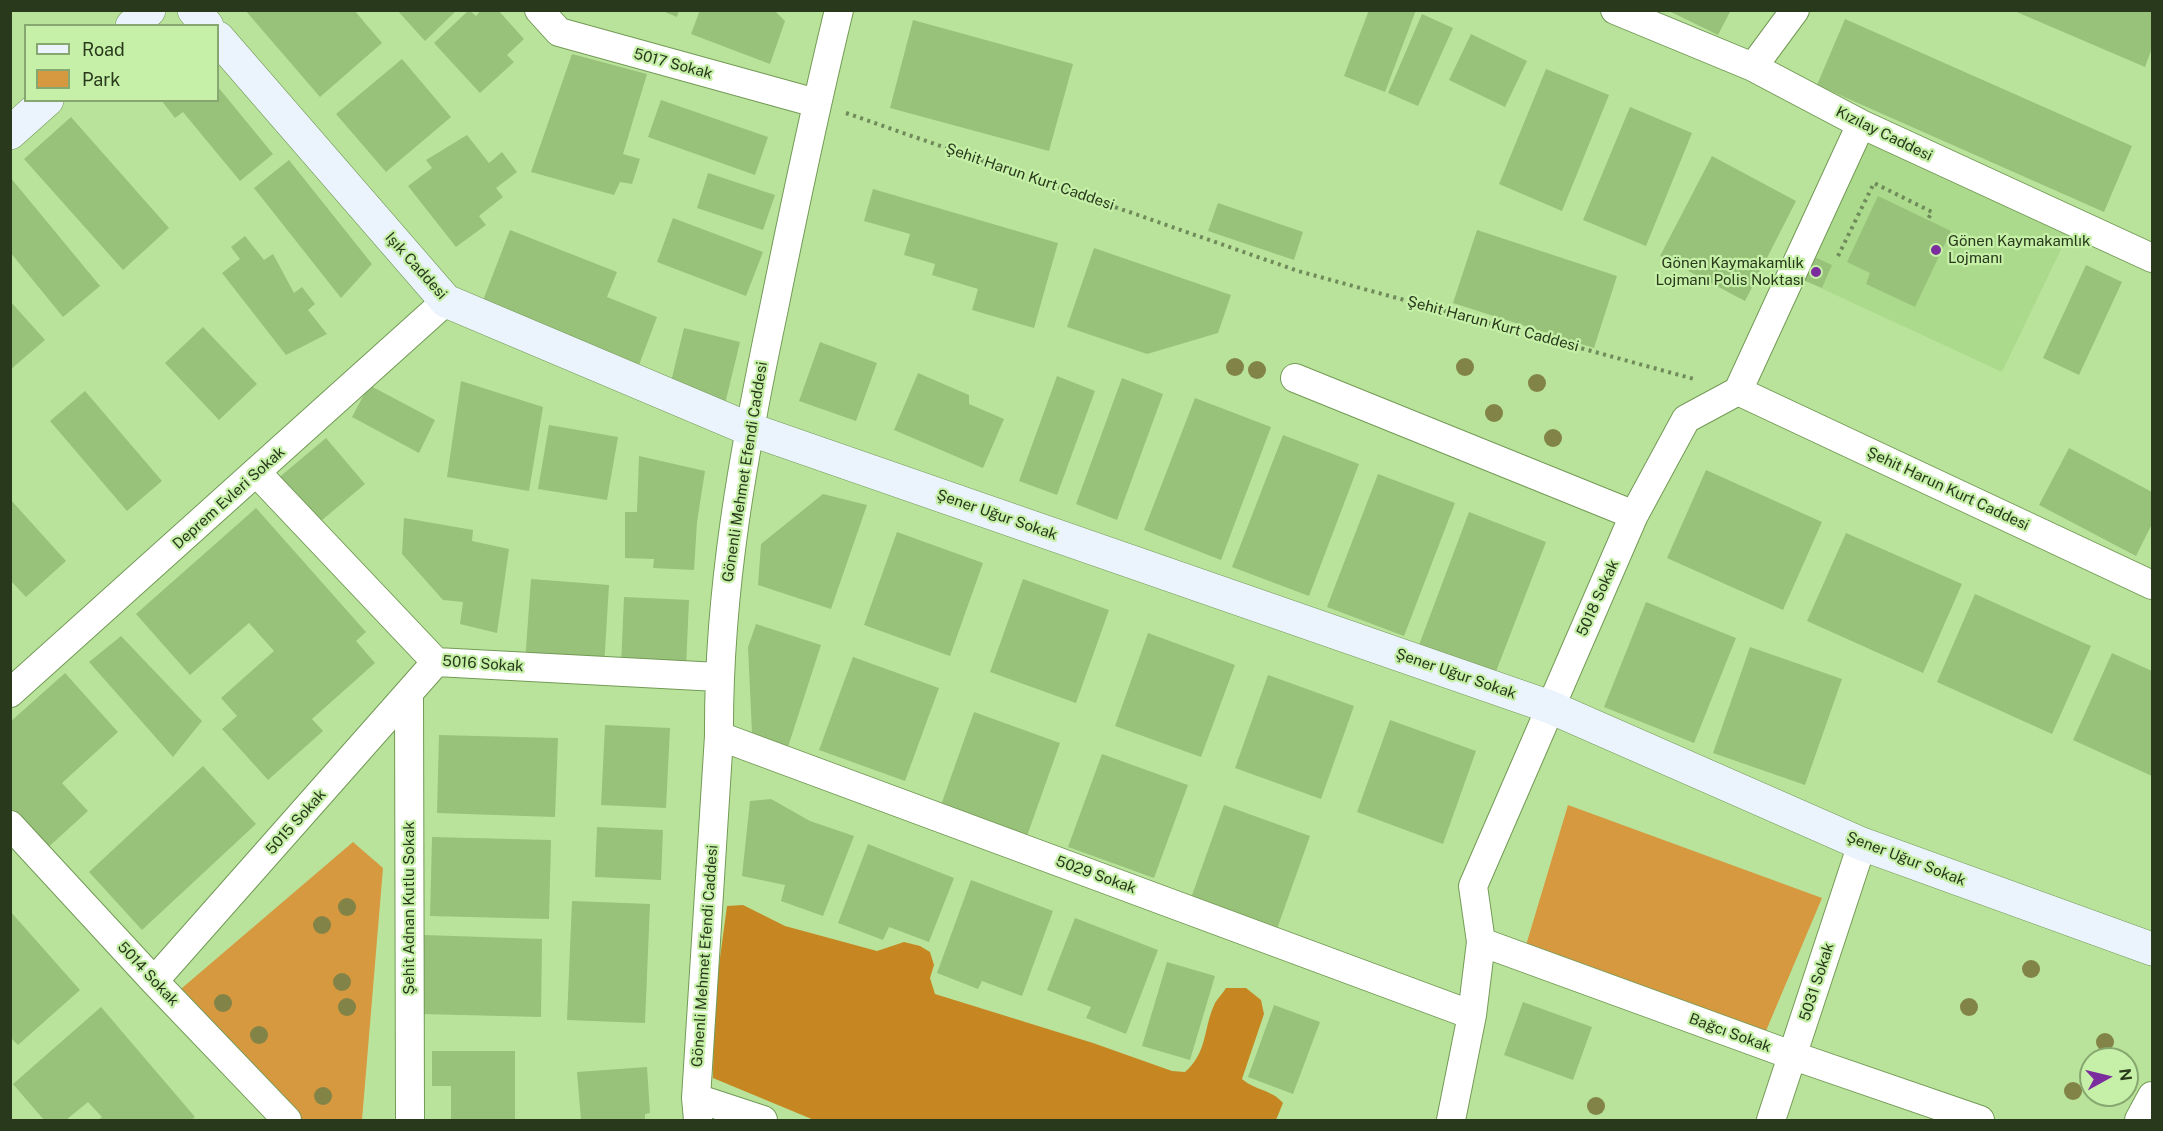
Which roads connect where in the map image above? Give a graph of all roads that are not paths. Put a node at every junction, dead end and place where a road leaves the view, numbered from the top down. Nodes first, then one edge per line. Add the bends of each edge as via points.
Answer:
1 (148, 10) edge
2 (194, 10) edge
3 (539, 10) edge
4 (839, 10) edge
5 (1615, 10) edge
6 (1795, 10) edge
7 (134, 24) edge
8 (205, 24) edge
9 (219, 39) edge
10 (1753, 68) junction
11 (45, 102) edge
12 (816, 103) junction
13 (1861, 124) junction
14 (10, 133) edge
15 (2152, 258) edge
16 (446, 301) junction
17 (1295, 378) dead end
18 (1738, 391) junction
19 (749, 429) junction
20 (257, 473) junction
21 (1634, 515) junction
22 (2152, 585) edge
23 (436, 662) junction
24 (718, 677) junction
25 (10, 693) edge
26 (409, 696) junction
27 (1550, 707) junction
28 (719, 736) junction
29 (10, 825) edge
30 (1862, 844) junction
31 (1481, 942) junction
32 (2152, 949) edge
33 (154, 981) junction
34 (1472, 1015) junction
35 (1794, 1056) junction
36 (2152, 1096) edge
37 (697, 1109) edge
38 (287, 1120) edge
39 (410, 1120) edge
40 (763, 1120) edge
41 (1451, 1120) edge
42 (1771, 1120) edge
43 (1980, 1120) edge
44 (2139, 1120) edge

1 - 7 street
2 - 8 street
3 - 12 street, 5017 Sokak via 559,32
4 - 12 street, Gönenli Mehmet Efendi Caddesi
5 - 10 street, Kızılay Caddesi
6 - 10 street
9 - 16 street, Işık Caddesi
10 - 13 street, Kızılay Caddesi
11 - 14 street
12 - 19 street, Gönenli Mehmet Efendi Caddesi
13 - 15 street, Kızılay Caddesi
13 - 18 street
16 - 19 street, Işık Caddesi
16 - 20 street, Deprem Evleri Sokak
17 - 21 street
18 - 21 street, 5018 Sokak via 1686,419
18 - 22 street, Şehit Harun Kurt Caddesi
19 - 24 street, Gönenli Mehmet Efendi Caddesi via 728,560
19 - 27 street, Şener Uğur Sokak
20 - 23 street, 5016 Sokak
20 - 25 street, Deprem Evleri Sokak
21 - 27 street, 5018 Sokak
23 - 24 street, 5016 Sokak
23 - 26 street, 5015 Sokak
24 - 28 street, Gönenli Mehmet Efendi Caddesi
26 - 33 street, 5015 Sokak
26 - 39 street, Şehit Adnan Kutlu Sokak
27 - 30 street, Şener Uğur Sokak
27 - 31 street, 5018 Sokak via 1473,886
28 - 34 street, 5029 Sokak
28 - 37 street, Gönenli Mehmet Efendi Caddesi
29 - 33 street, 5014 Sokak
30 - 32 street, Şener Uğur Sokak
30 - 35 street, 5031 Sokak
31 - 34 street, 5018 Sokak
31 - 35 street, Bağcı Sokak
33 - 38 street, 5014 Sokak
34 - 41 street, 5018 Sokak
35 - 42 street, 5031 Sokak
35 - 43 street, Bağcı Sokak
36 - 44 street
37 - 40 street

